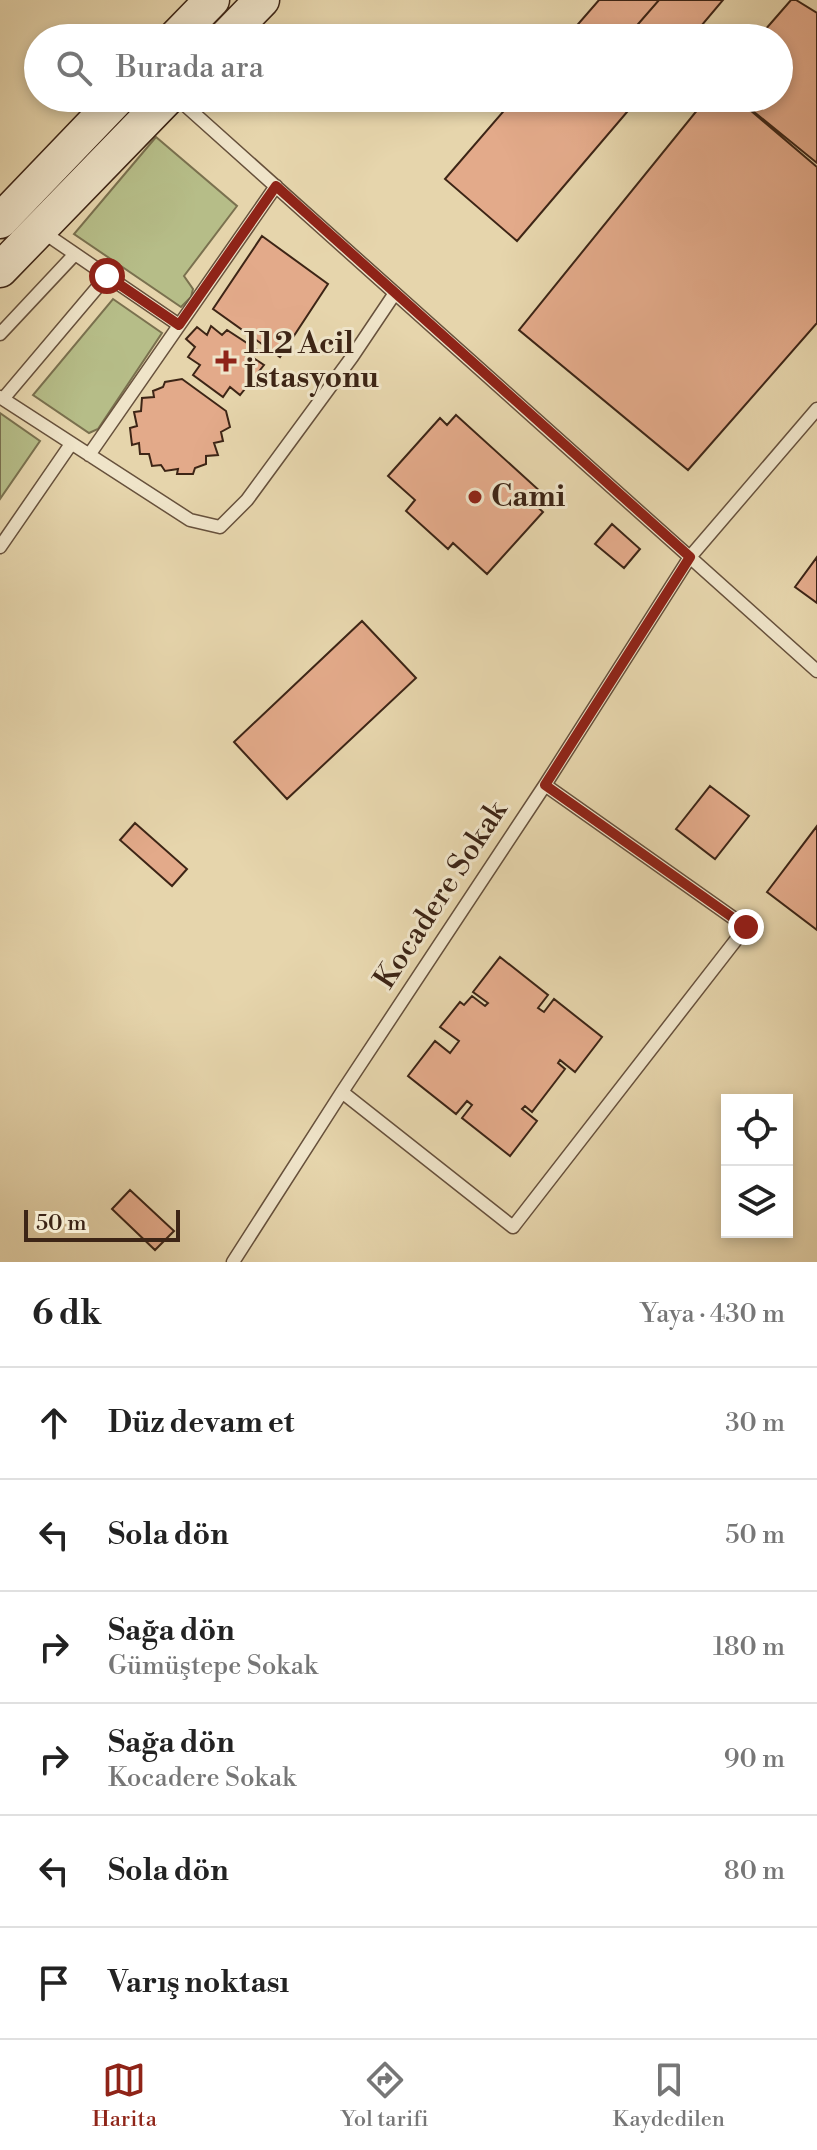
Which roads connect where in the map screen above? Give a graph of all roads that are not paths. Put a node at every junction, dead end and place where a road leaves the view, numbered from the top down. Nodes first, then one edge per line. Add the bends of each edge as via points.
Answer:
1 (212, 0) edge
2 (262, 0) edge
3 (189, 24) edge
4 (239, 24) edge
5 (105, 112) edge
6 (153, 112) edge
7 (193, 112) edge
8 (276, 186) junction
9 (0, 221) edge
10 (39, 229) junction
11 (75, 254) junction
12 (0, 270) edge
13 (107, 276) junction
14 (395, 293) junction
15 (179, 325) junction
16 (0, 334) edge
17 (1, 398) edge
18 (817, 409) edge
19 (71, 444) junction
20 (89, 455) junction
21 (0, 547) edge
22 (690, 557) junction
23 (817, 671) edge
24 (545, 785) junction
25 (342, 1092) junction
26 (233, 1262) edge

1 - 3 main road
2 - 4 main road
5 - 9 main road
6 - 10 main road
7 - 8 lane
8 - 14 lane
8 - 15 lane
10 - 11 lane
10 - 12 main road
11 - 13 lane
11 - 16 lane
13 - 15 lane
13 - 17 lane
14 - 20 lane via 247,500 220,527 190,520
14 - 22 lane
15 - 20 lane
17 - 19 lane
18 - 22 lane, Kocadere Sokak
19 - 20 lane
19 - 21 lane
22 - 23 lane
22 - 24 lane, Kocadere Sokak
24 - 25 lane, Kocadere Sokak
24 - 25 lane via 746,927 513,1227
25 - 26 lane, Kocadere Sokak

